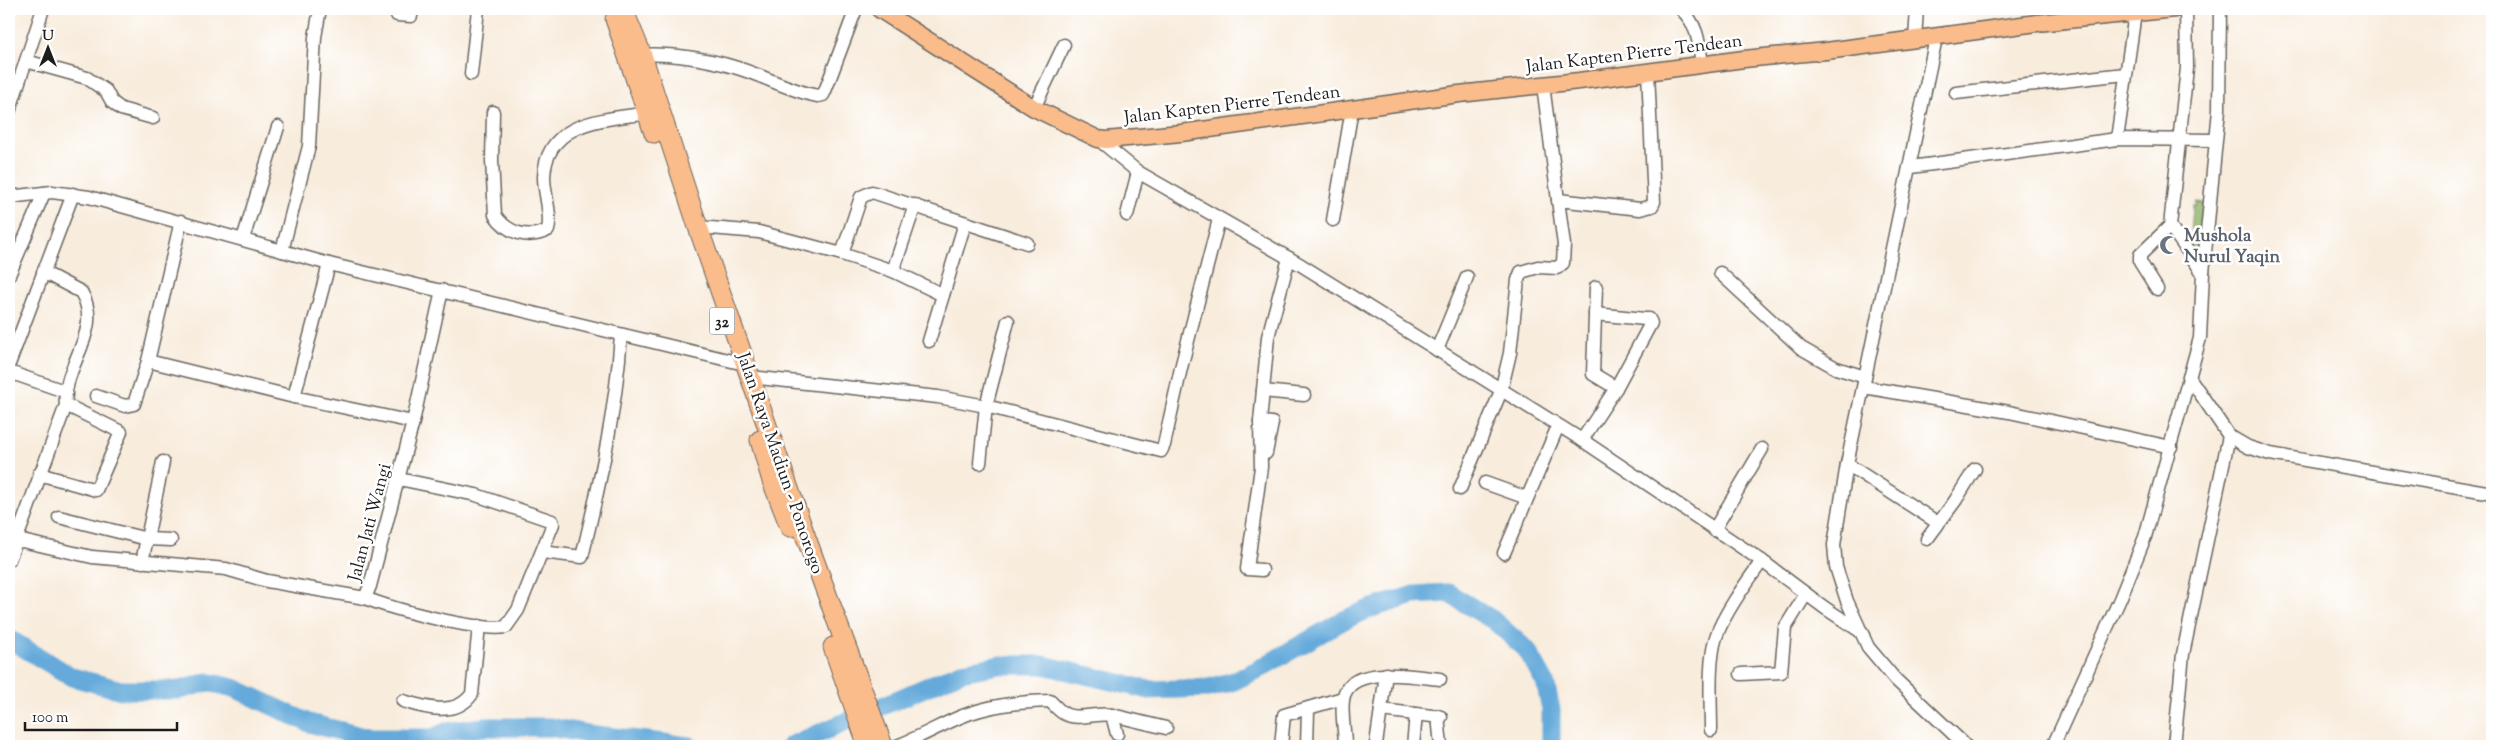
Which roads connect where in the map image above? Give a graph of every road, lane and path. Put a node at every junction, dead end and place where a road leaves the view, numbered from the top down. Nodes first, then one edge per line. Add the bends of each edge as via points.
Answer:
1 (43, 9) edge
2 (320, 9) edge
3 (413, 9) edge
4 (478, 9) edge
5 (856, 9) edge
6 (879, 9) edge
7 (1681, 9) edge
8 (1916, 9) edge
9 (2175, 9) edge
10 (2186, 9) edge
11 (2220, 9) edge
12 (622, 10) edge
13 (2135, 14) junction
14 (397, 15) dead end
15 (1936, 38) junction
16 (1915, 39) junction
17 (1064, 45) dead end
18 (642, 55) junction
19 (26, 61) junction
20 (1702, 65) junction
21 (1648, 72) junction
22 (471, 74) dead end
23 (2125, 74) junction
24 (1543, 85) junction
25 (1956, 94) dead end
26 (1034, 108) junction
27 (1352, 109) junction
28 (9, 112) edge
29 (493, 112) dead end
30 (653, 112) junction
31 (153, 118) dead end
32 (278, 127) dead end
33 (1098, 139) junction
34 (2117, 139) junction
35 (2180, 139) junction
36 (2215, 140) junction
37 (1911, 167) junction
38 (1138, 172) junction
39 (44, 193) junction
40 (73, 194) junction
41 (9, 197) edge
42 (1558, 200) junction
43 (915, 204) junction
44 (1127, 215) dead end
45 (1219, 219) junction
46 (1333, 220) dead end
47 (181, 221) junction
48 (965, 223) junction
49 (2170, 226) junction
50 (698, 227) junction
51 (243, 239) junction
52 (1027, 243) dead end
53 (282, 252) junction
54 (842, 254) junction
55 (1289, 258) junction
56 (329, 264) junction
57 (893, 271) junction
58 (43, 272) junction
59 (1720, 273) dead end
60 (2203, 273) junction
61 (9, 275) edge
62 (1467, 277) dead end
63 (1596, 286) dead end
64 (2157, 289) dead end
65 (442, 290) junction
66 (943, 295) junction
67 (1595, 314) junction
68 (1008, 321) dead end
69 (621, 335) junction
70 (929, 341) dead end
71 (1436, 350) junction
72 (148, 361) junction
73 (736, 362) junction
74 (9, 364) edge
75 (9, 372) edge
76 (750, 377) junction
77 (2190, 377) junction
78 (1864, 382) junction
79 (1616, 388) junction
80 (64, 391) junction
81 (1263, 391) junction
82 (1501, 391) junction
83 (96, 396) dead end
84 (1304, 396) dead end
85 (294, 397) junction
86 (66, 405) junction
87 (986, 406) junction
88 (413, 422) junction
89 (1558, 426) junction
90 (2229, 436) junction
91 (1582, 440) junction
92 (2171, 447) junction
93 (1762, 449) dead end
94 (163, 462) dead end
95 (980, 463) dead end
96 (1847, 464) junction
97 (1974, 469) dead end
98 (40, 474) junction
99 (399, 480) junction
100 (1485, 483) dead end
101 (1460, 488) dead end
102 (2492, 493) edge
103 (1527, 498) junction
104 (59, 517) dead end
105 (1938, 523) junction
106 (1714, 530) junction
107 (799, 534) junction
108 (147, 539) junction
109 (1927, 539) dead end
110 (171, 540) dead end
111 (12, 542) edge
112 (542, 552) junction
113 (1504, 553) dead end
114 (9, 560) edge
115 (1762, 561) junction
116 (142, 562) junction
117 (1262, 570) dead end
118 (1806, 594) junction
119 (365, 598) junction
120 (479, 626) junction
121 (834, 632) junction
122 (1863, 633) junction
123 (1386, 674) junction
124 (1741, 674) dead end
125 (1440, 679) dead end
126 (1343, 698) junction
127 (403, 702) dead end
128 (1308, 710) junction
129 (1381, 710) junction
130 (1416, 714) junction
131 (1112, 715) junction
132 (1166, 728) dead end
133 (1711, 730) dead end
134 (1117, 734) dead end
135 (1376, 744) dead end
136 (868, 746) edge
137 (891, 746) edge
138 (1281, 746) edge
139 (1307, 746) edge
140 (1345, 746) edge
141 (1413, 746) edge
142 (1441, 746) edge
143 (1966, 746) edge
144 (2053, 746) edge
145 (2174, 746) edge

1 - 19 street
2 - 53 street via 315,37 309,146
3 - 14 street via 410,16
4 - 22 street
5 - 18 street via 823,96 789,88 733,66 664,55
6 - 26 main road
7 - 20 street via 1697,31
8 - 16 street
9 - 13 main road, Jalan Kapten Pierre Tendean
10 - 35 street via 2187,68
11 - 36 street via 2220,110
12 - 18 highway, Jalan Raya Madiun - Ponorogo / 32
12 - 30 highway, Jalan Raya Madiun - Ponorogo / 32
13 - 15 main road, Jalan Kapten Pierre Tendean via 2037,23
13 - 23 street
15 - 16 main road, Jalan Kapten Pierre Tendean
15 - 37 street
16 - 20 main road, Jalan Kapten Pierre Tendean
17 - 26 street
18 - 30 highway, Jalan Raya Madiun - Ponorogo / 32
19 - 28 street
19 - 31 street via 96,82 121,109
20 - 21 main road, Jalan Kapten Pierre Tendean
21 - 24 main road, Jalan Kapten Pierre Tendean
21 - 42 street via 1655,196 1652,206 1624,208
23 - 25 street
23 - 34 street
24 - 27 main road, Jalan Kapten Pierre Tendean
24 - 42 street
26 - 33 main road
27 - 33 main road, Jalan Kapten Pierre Tendean via 1181,133
27 - 46 street
29 - 30 street via 495,215 512,232 531,235 548,230 544,177 550,155 562,137 576,126
30 - 50 highway, Jalan Raya Madiun - Ponorogo / 32
30 - 73 highway, Jalan Raya Madiun - Ponorogo / 32
32 - 51 street
33 - 38 street
34 - 35 street
34 - 37 street
35 - 36 street
35 - 49 street
36 - 60 street
37 - 78 street
38 - 44 street
38 - 45 street
39 - 40 street
39 - 41 street
39 - 61 street
40 - 47 street
40 - 58 street
42 - 82 street via 1564,244 1563,263 1557,268 1538,266 1521,272 1510,353
43 - 48 street
43 - 54 street via 880,193 866,193 861,197
43 - 57 street
45 - 55 street
45 - 87 street via 1162,450
47 - 51 street
47 - 72 street
48 - 52 street
48 - 66 street
49 - 60 street
49 - 64 street via 2140,255 2140,262
50 - 54 street via 758,232
50 - 76 highway, Jalan Raya Madiun - Ponorogo / 32
51 - 53 street
53 - 56 street
54 - 57 street
55 - 71 street
55 - 81 street via 1268,337
56 - 65 street
56 - 85 street
57 - 66 street
58 - 74 street
58 - 80 street via 81,292 89,312 90,323
59 - 78 street via 1801,348
60 - 77 street via 2200,338
62 - 71 street
63 - 67 street
65 - 69 street
65 - 88 street, Jalan Jati Wangi
66 - 70 street
67 - 79 street via 1593,374
67 - 79 street via 1650,320 1651,323
68 - 87 street
69 - 73 street
69 - 112 street via 617,387 602,479 582,557
71 - 82 street
72 - 83 street via 134,404 125,406
72 - 85 street
73 - 107 highway, Jalan Raya Madiun - Ponorogo / 32 via 772,481
75 - 80 street
76 - 87 street via 938,397
76 - 107 highway, Jalan Raya Madiun - Ponorogo / 32
77 - 90 street
77 - 92 street
78 - 92 street
78 - 96 street
79 - 91 street
80 - 86 street
81 - 84 street
81 - 117 street via 1260,422 1272,423 1261,467 1247,569
82 - 89 street
82 - 101 street
85 - 88 street
86 - 98 street
86 - 98 street via 121,432 96,490
87 - 95 street
88 - 99 street, Jalan Jati Wangi
89 - 91 street
89 - 103 street
90 - 102 street via 2270,454
90 - 145 street via 2183,654
91 - 106 street
92 - 144 street via 2144,537 2120,600
93 - 106 street
94 - 108 street
96 - 105 street
96 - 122 street via 1834,545 1836,567 1847,601
97 - 105 street
98 - 111 street
99 - 112 street, Jalan Jati Wangi via 476,495 550,520 553,524
99 - 119 street, Jalan Jati Wangi
100 - 103 street
103 - 113 street
104 - 108 street
105 - 109 street
106 - 115 street
107 - 121 highway, Jalan Raya Madiun - Ponorogo / 32
108 - 110 street
108 - 116 street
111 - 114 street
111 - 116 street via 92,557
112 - 120 street, Jalan Jati Wangi via 510,624 502,628
115 - 118 street
115 - 133 street via 1740,592 1716,636
116 - 119 street via 226,569 267,581
118 - 122 street
118 - 124 street via 1785,628 1781,672
119 - 120 street, Jalan Jati Wangi
120 - 127 street via 472,694 466,703 441,710
121 - 136 highway, Jalan Raya Madiun - Ponorogo / 32
121 - 137 highway, Jalan Raya Madiun - Ponorogo / 32
122 - 143 street via 1868,647 1895,679
123 - 125 street
123 - 126 street via 1364,678 1350,687
123 - 129 street
126 - 128 street
126 - 140 street
128 - 138 street via 1284,715
128 - 139 street
129 - 130 street
129 - 135 street
130 - 141 street
130 - 142 street via 1439,716
131 - 132 street
131 - 134 street
131 - 137 street via 1075,716 1065,714 1050,701 1020,702 990,707

